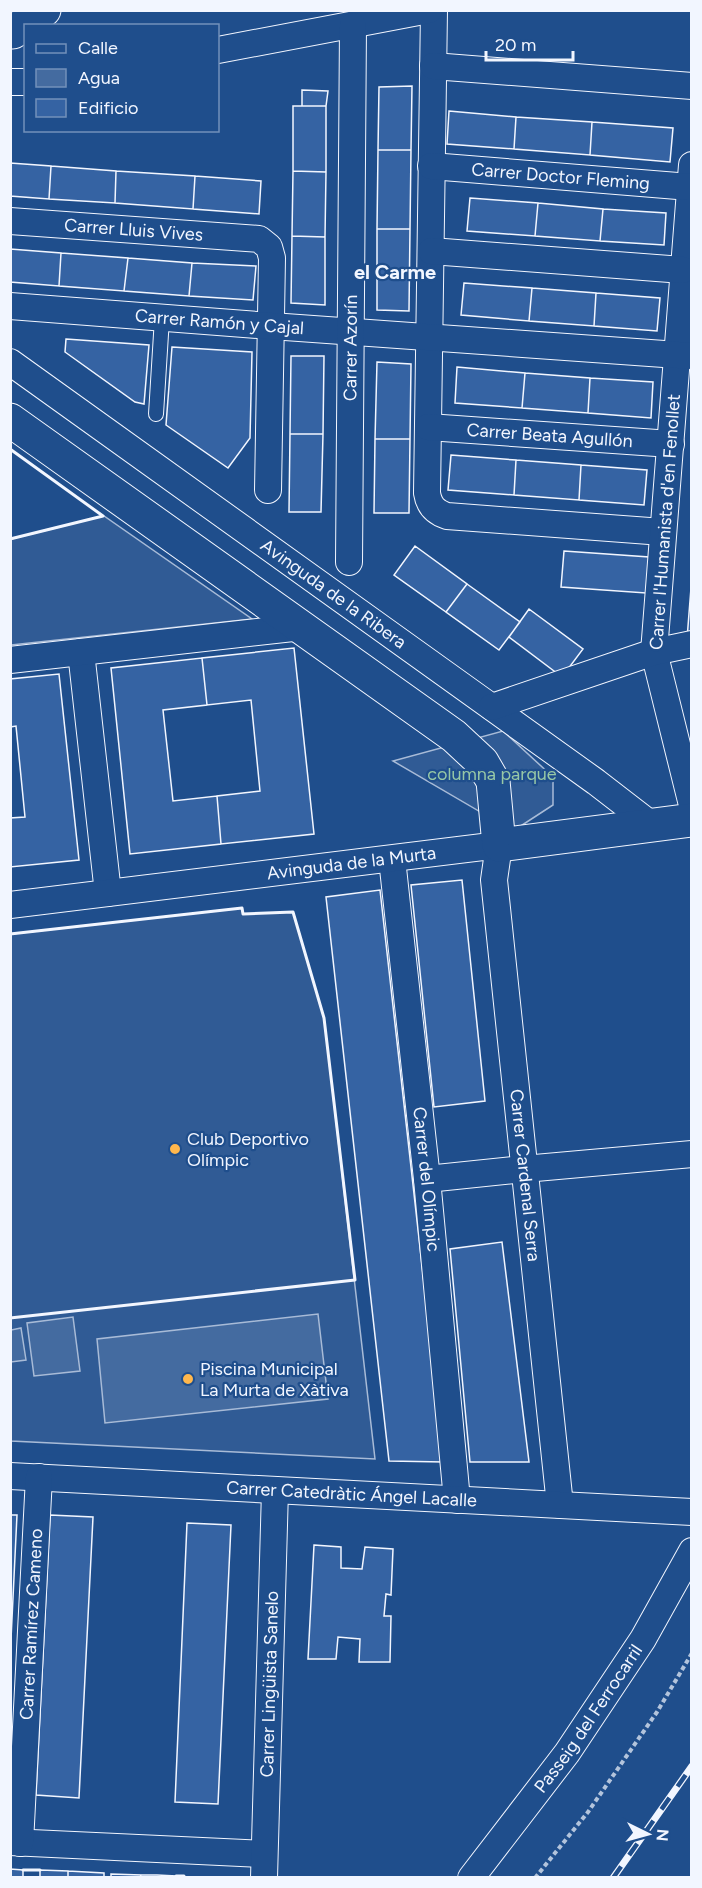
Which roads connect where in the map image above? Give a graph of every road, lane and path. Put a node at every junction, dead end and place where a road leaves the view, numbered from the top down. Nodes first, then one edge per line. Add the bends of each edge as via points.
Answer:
1 (44, 10) edge
2 (429, 10) edge
3 (434, 10) edge
4 (13, 26) edge
5 (353, 26) junction
6 (219, 50) edge
7 (433, 66) junction
8 (692, 86) edge
9 (431, 166) junction
10 (691, 176) edge
11 (10, 221) edge
12 (431, 250) junction
13 (687, 274) edge
14 (10, 306) edge
15 (162, 318) junction
16 (271, 326) junction
17 (351, 331) junction
18 (430, 338) junction
19 (684, 355) edge
20 (10, 362) edge
21 (156, 414) dead end
22 (10, 420) edge
23 (428, 427) junction
24 (671, 444) junction
25 (268, 490) dead end
26 (663, 532) junction
27 (349, 562) dead end
28 (302, 627) junction
29 (692, 644) edge
30 (81, 652) junction
31 (654, 652) junction
32 (10, 660) edge
33 (492, 707) junction
34 (692, 805) edge
35 (692, 820) edge
36 (653, 826) junction
37 (499, 846) junction
38 (392, 859) junction
39 (108, 893) junction
40 (10, 905) edge
41 (692, 1154) edge
42 (524, 1168) junction
43 (427, 1179) junction
44 (10, 1476) edge
45 (39, 1477) junction
46 (275, 1490) junction
47 (457, 1500) junction
48 (560, 1505) junction
49 (692, 1512) edge
50 (692, 1551) edge
51 (692, 1653) edge
52 (16, 1843) edge
53 (264, 1866) edge
54 (471, 1878) edge
55 (535, 1878) edge

1 - 4 street
2 - 5 street
3 - 7 street
5 - 6 street
5 - 17 street, Carrer Azorín
7 - 8 street
7 - 9 street
9 - 10 street, Carrer Doctor Fleming
9 - 12 street
10 - 13 street, Carrer l'Humanista d'en Fenollet
11 - 16 street, Carrer Lluis Vives via 259,239 272,258
12 - 13 street
12 - 18 street
13 - 19 street, Carrer l'Humanista d'en Fenollet
14 - 15 street, Carrer Ramón y Cajal
15 - 16 street, Carrer Ramón y Cajal
15 - 21 lane
16 - 17 street, Carrer Ramón y Cajal
16 - 25 street
17 - 18 street, Carrer Ramón y Cajal
17 - 27 street, Carrer Azorín
18 - 19 street, Carrer Ramón y Cajal
18 - 23 street
19 - 24 street, Carrer l'Humanista d'en Fenollet
20 - 33 street, Avinguda de la Ribera
22 - 28 street
23 - 24 street, Carrer Beata Agullón
23 - 26 street via 427,493 429,504 439,513
24 - 26 street, Carrer l'Humanista d'en Fenollet
26 - 31 street, Carrer l'Humanista d'en Fenollet
28 - 30 street
28 - 37 street via 454,736 482,762 493,781
29 - 31 street
30 - 32 street
30 - 39 street
31 - 33 street
31 - 34 street, Carrer l'Humanista d'en Fenollet
33 - 36 street, Avinguda de la Ribera
35 - 36 street, Avinguda de la Murta
36 - 37 street, Avinguda de la Murta
37 - 38 street, Avinguda de la Murta
37 - 42 street, Carrer Cardenal Serra via 494,880
38 - 39 street, Avinguda de la Murta
38 - 43 street, Carrer del Olímpic
39 - 40 street, Avinguda de la Murta
41 - 42 street
42 - 43 street
42 - 48 street, Carrer Cardenal Serra
43 - 47 street, Carrer del Olímpic
44 - 45 street, Carrer Catedràtic Ángel Lacalle
45 - 46 street, Carrer Catedràtic Ángel Lacalle
45 - 52 street, Carrer Ramírez Cameno
46 - 47 street, Carrer Catedràtic Ángel Lacalle
46 - 53 street, Carrer Lingüista Sanelo
47 - 48 street, Carrer Catedràtic Ángel Lacalle
48 - 49 street, Carrer Catedràtic Ángel Lacalle
50 - 54 street, Passeig del Ferrocarril via 643,1639 567,1753
51 - 55 path via 657,1712 588,1812
52 - 53 street

